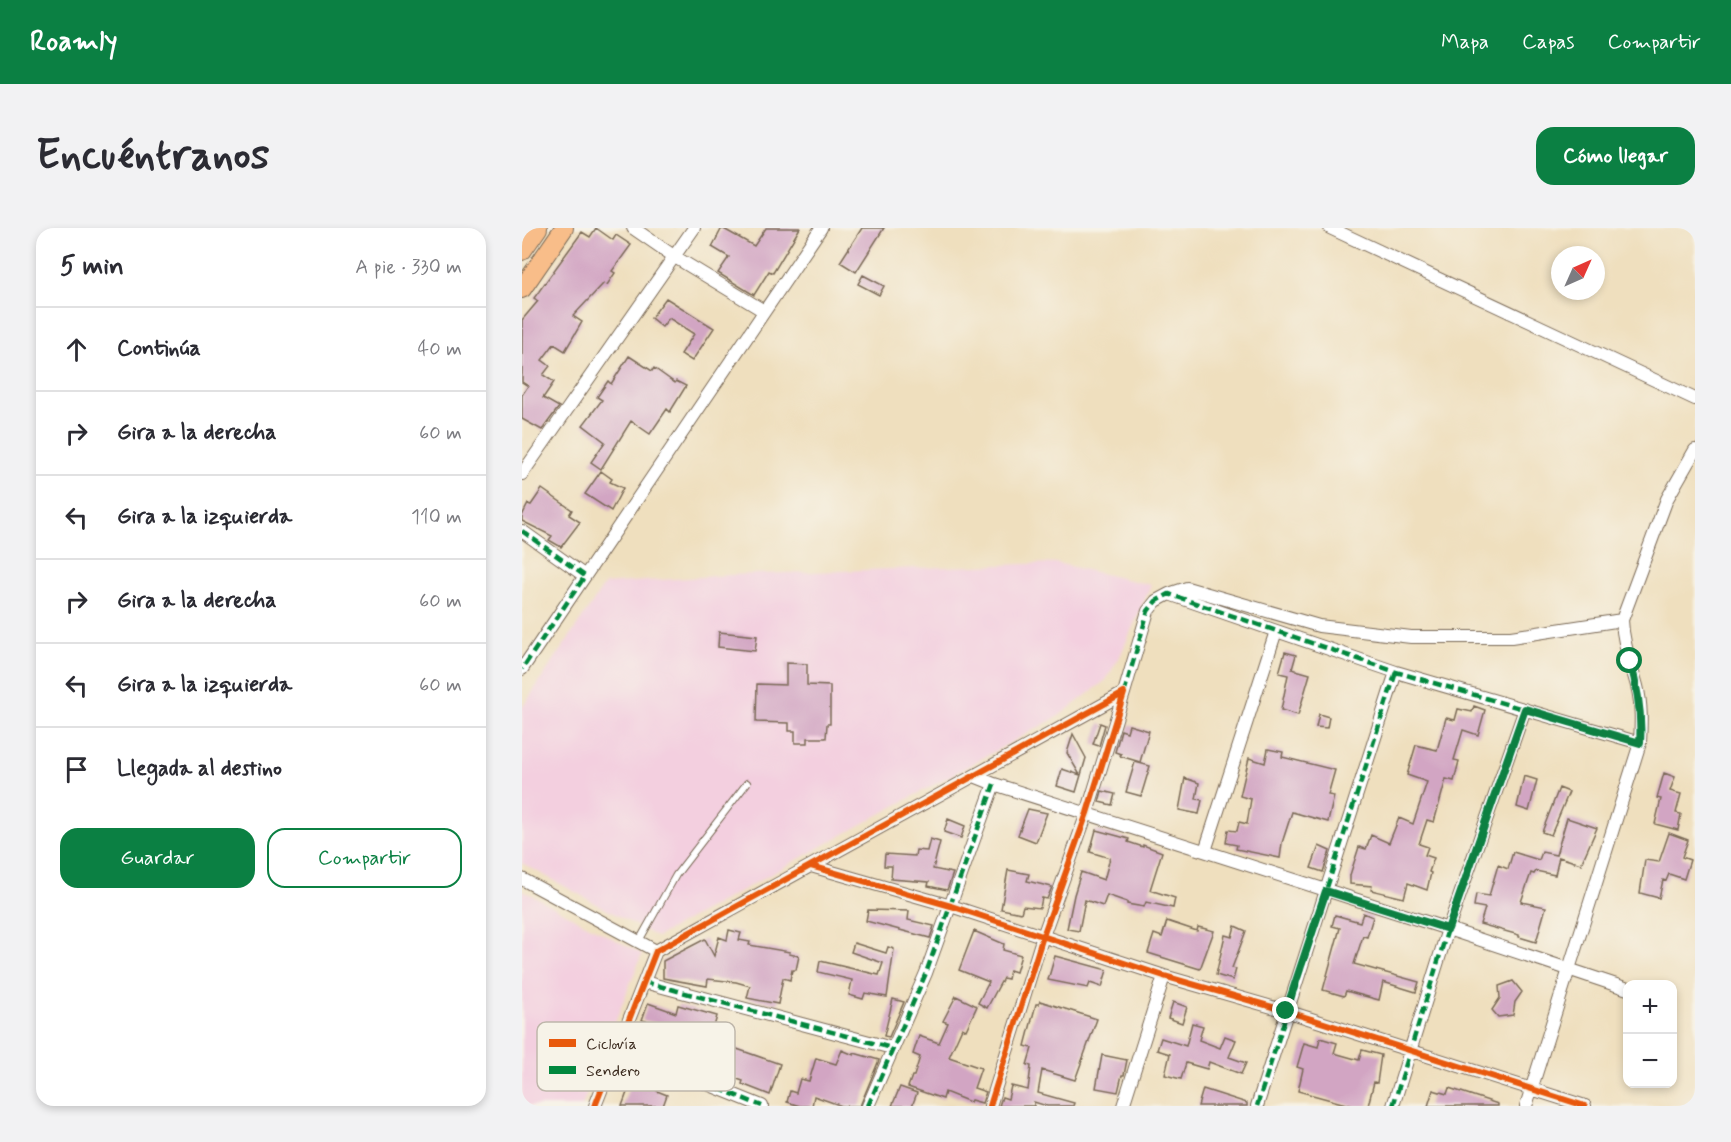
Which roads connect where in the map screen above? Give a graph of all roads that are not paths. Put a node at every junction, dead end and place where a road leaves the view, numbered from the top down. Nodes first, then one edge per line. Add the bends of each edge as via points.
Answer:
1 (538, 228) edge
2 (564, 228) edge
3 (633, 228) edge
4 (694, 228) edge
5 (821, 228) edge
6 (1330, 228) edge
7 (522, 250) edge
8 (675, 257) junction
9 (522, 289) edge
10 (764, 311) junction
11 (1695, 399) edge
12 (1695, 450) edge
13 (522, 474) edge
14 (522, 531) edge
15 (585, 576) junction
16 (1169, 594) junction
17 (1623, 620) junction
18 (1276, 631) junction
19 (522, 669) edge
20 (1396, 672) junction
21 (1124, 693) junction
22 (1525, 709) junction
23 (1640, 743) junction
24 (974, 776) junction
25 (747, 783) dead end
26 (994, 784) junction
27 (1087, 813) junction
28 (1205, 851) junction
29 (811, 866) junction
30 (522, 879) edge
31 (1326, 891) junction
32 (951, 906) junction
33 (1448, 929) junction
34 (1043, 936) junction
35 (639, 942) junction
36 (656, 951) junction
37 (1569, 970) junction
38 (1164, 975) junction
39 (644, 982) junction
40 (1623, 987) edge
41 (1286, 1011) junction
42 (628, 1022) edge
43 (892, 1048) junction
44 (1410, 1051) junction
45 (1532, 1088) junction
46 (601, 1091) edge
47 (725, 1091) edge
48 (595, 1106) edge
49 (762, 1106) edge
50 (868, 1106) edge
51 (990, 1106) edge
52 (1123, 1106) edge
53 (1257, 1106) edge
54 (1393, 1106) edge
55 (1526, 1106) edge
56 (1585, 1106) edge

1 - 7 main road
2 - 9 main road
3 - 8 street
4 - 8 street
5 - 10 street
6 - 11 street
8 - 10 street
8 - 13 street
10 - 15 street
12 - 17 street via 1667,499
14 - 15 street
15 - 19 street
16 - 17 street via 1187,588 1319,626 1412,637 1511,637
16 - 18 street
16 - 21 street via 1148,611
17 - 23 street via 1623,641 1638,688
18 - 20 street
18 - 28 street
20 - 22 street
20 - 31 street
21 - 24 street
21 - 27 street
22 - 23 street
22 - 33 street
23 - 37 street
24 - 26 street
24 - 29 street
25 - 35 lane via 676,875
26 - 27 street
26 - 32 street
27 - 28 street
27 - 34 street
28 - 31 street
29 - 32 street
29 - 36 street
30 - 35 street
31 - 33 street
31 - 41 street
32 - 34 street
32 - 43 street
33 - 37 street
33 - 44 street
34 - 38 street
34 - 51 street
35 - 36 street
36 - 39 street
37 - 40 street
37 - 45 street
38 - 41 street
38 - 52 street
39 - 42 street
39 - 43 street
41 - 44 street
41 - 53 street
43 - 50 street
44 - 45 street
44 - 54 street
45 - 55 street
45 - 56 street
46 - 48 street
47 - 49 street

